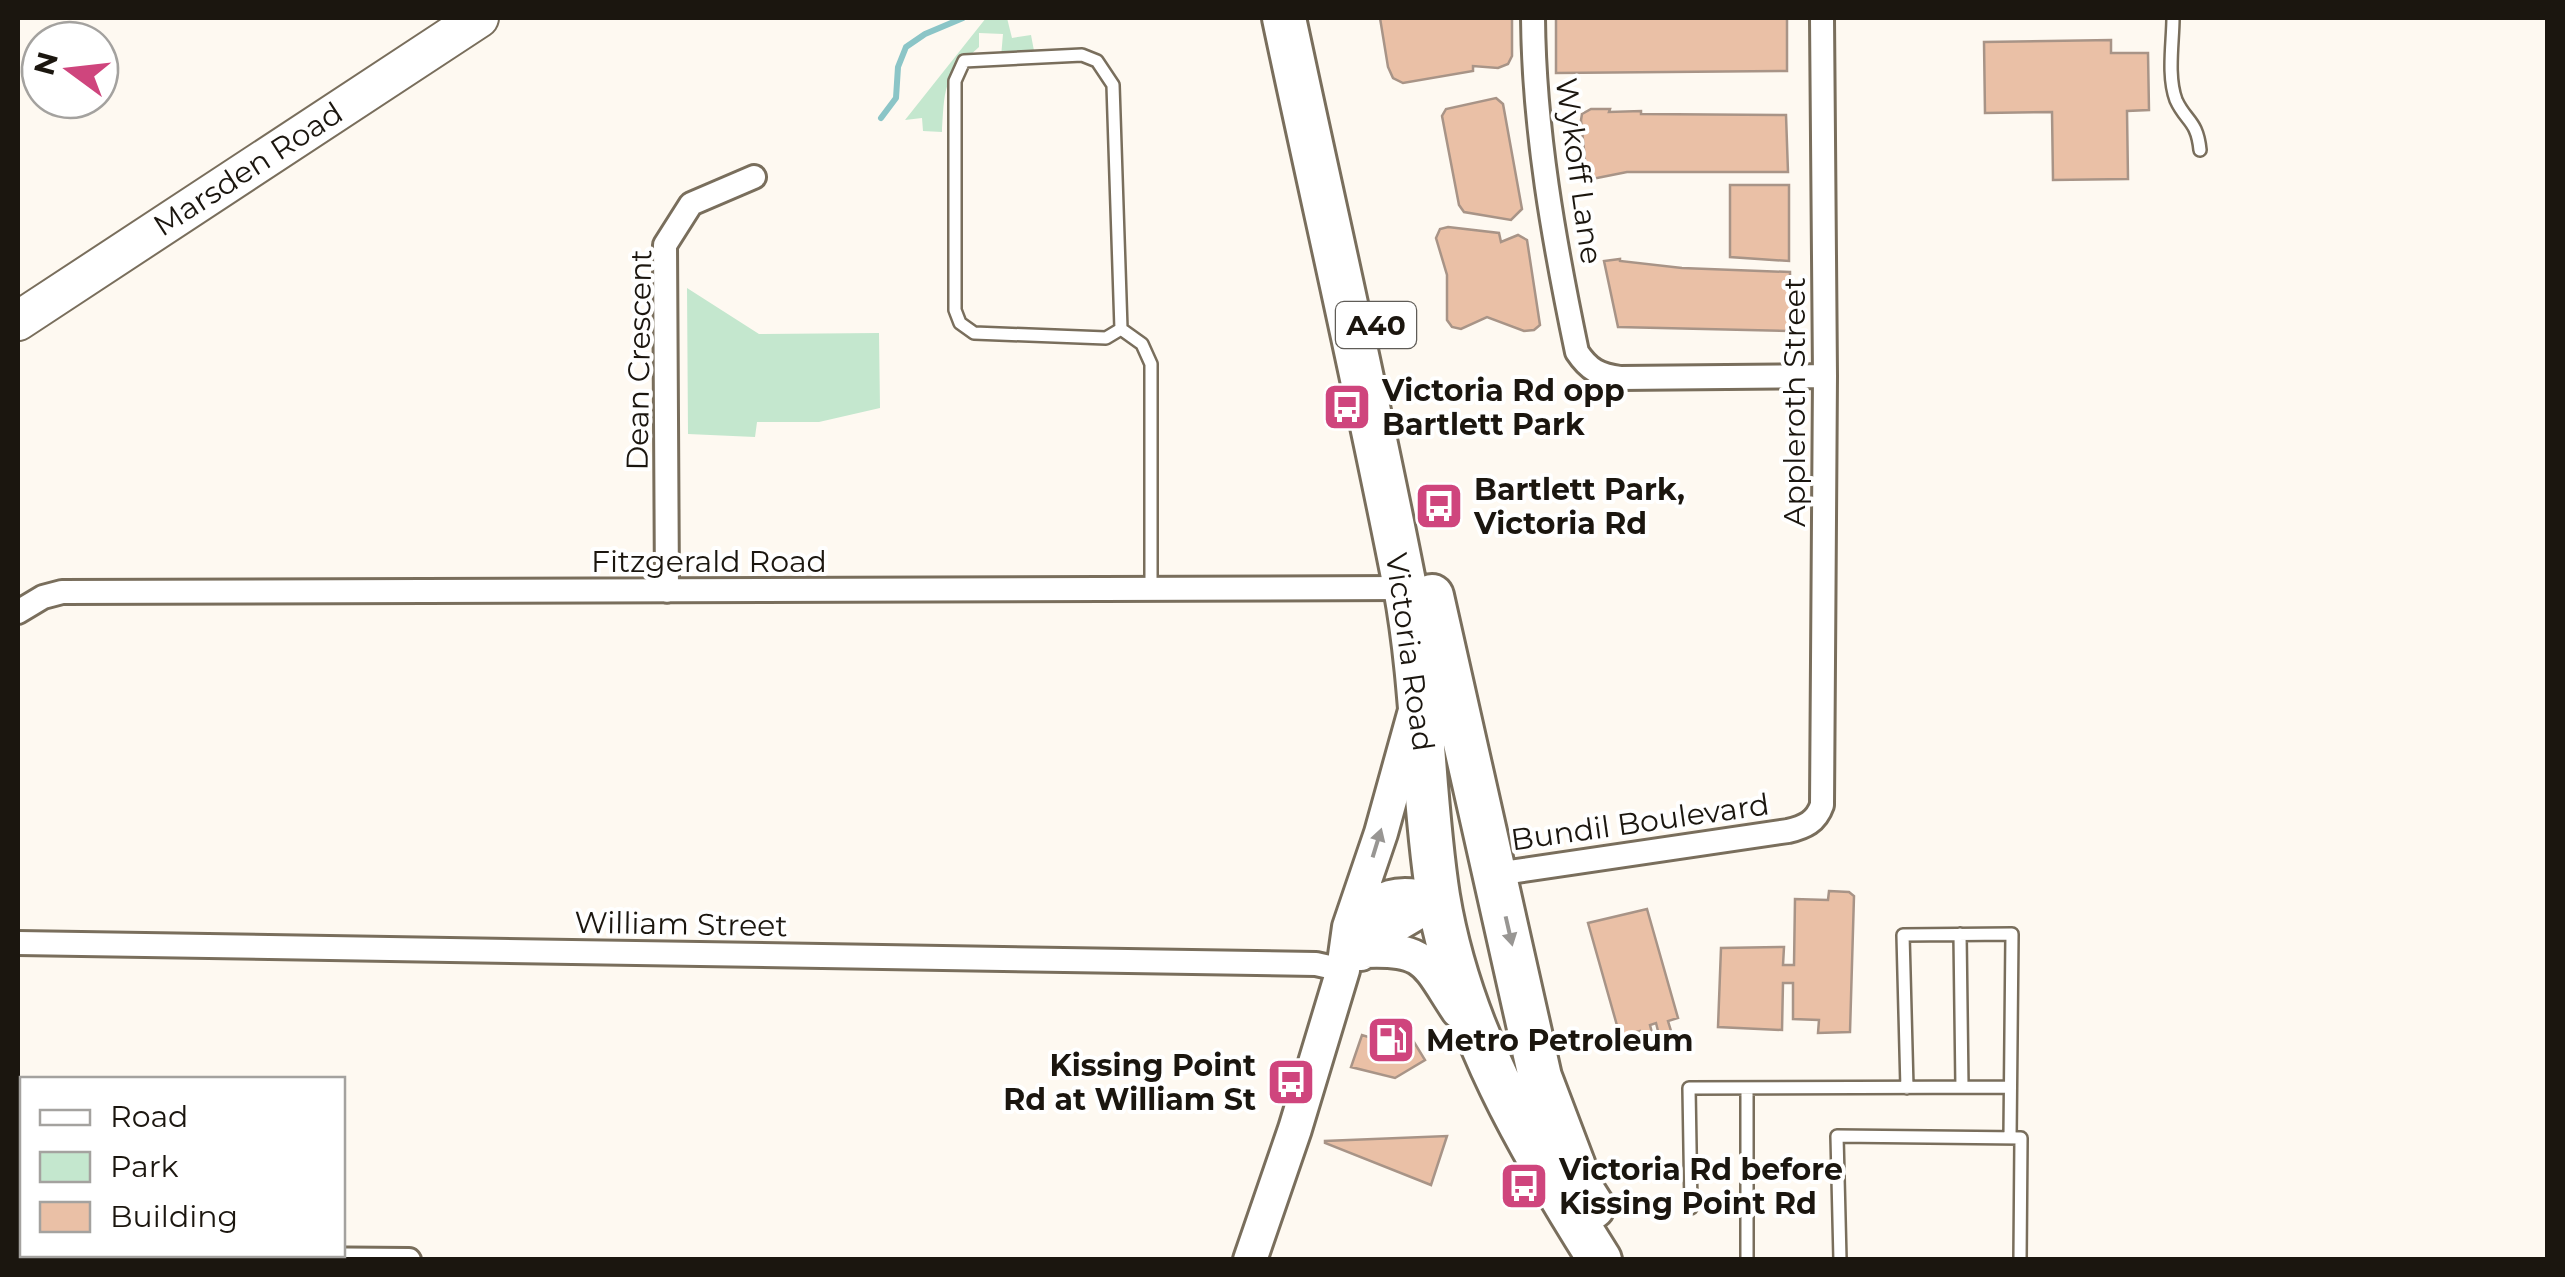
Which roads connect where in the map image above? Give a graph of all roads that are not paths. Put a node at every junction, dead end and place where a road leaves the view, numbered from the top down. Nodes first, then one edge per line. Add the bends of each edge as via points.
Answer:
1 (480, 18) edge
2 (1284, 18) edge
3 (1313, 18) edge
4 (1533, 18) edge
5 (1822, 18) edge
6 (2173, 18) edge
7 (2200, 150) dead end
8 (754, 177) dead end
9 (18, 322) edge
10 (1121, 329) junction
11 (1825, 376) junction
12 (1151, 588) junction
13 (1405, 588) junction
14 (667, 592) junction
15 (18, 612) edge
16 (1439, 632) junction
17 (1418, 698) junction
18 (1821, 786) joint
19 (1496, 874) junction
20 (1439, 900) junction
21 (1960, 934) junction
22 (18, 943) edge
23 (1352, 950) junction
24 (1480, 1044) junction
25 (1962, 1087) junction
26 (2010, 1087) junction
27 (1747, 1088) junction
28 (1906, 1088) junction
29 (2010, 1138) junction
30 (1584, 1193) junction
31 (1691, 1208) dead end
32 (18, 1257) edge
33 (409, 1260) edge
34 (1250, 1260) edge
35 (1600, 1260) edge
36 (1625, 1260) edge
37 (1746, 1260) edge
38 (1840, 1260) edge
39 (2020, 1260) edge

1 - 9 main road, Marsden Road
2 - 13 highway, Victoria Road / A40
3 - 16 highway, Victoria Road / A40
4 - 11 street, Wykoff Lane via 1538,127 1577,352 1587,367 1602,375
5 - 11 street, Appleroth Street
6 - 7 lane via 2173,88 2196,126
8 - 14 street, Dean Crescent via 692,204 665,244
10 - 10 lane via 1113,85 1097,61 1082,55 964,61 956,81 960,323 974,333 1043,338 1106,338
10 - 12 lane via 1142,344 1151,364
11 - 18 street, Appleroth Street
12 - 13 street, Fitzgerald Road
12 - 14 street, Fitzgerald Road
13 - 17 highway, Victoria Road / A40
14 - 15 street, Fitzgerald Road via 62,592
16 - 19 highway, Victoria Road / A40
16 - 20 highway via 1455,853
17 - 20 highway, Victoria Road / A40
23 -> 17 street
18 - 19 street, Bundil Boulevard via 1818,814 1804,827
19 -> 30 highway, Victoria Road / A40 via 1540,1077
20 - 23 street
20 - 24 highway, Victoria Road / A40
20 - 30 highway via 1468,925 1547,1128
21 - 25 lane
21 - 26 lane via 2012,934
21 - 28 lane via 1903,935
22 - 23 street, William Street via 1296,964
23 - 24 street via 1400,950 1424,961
23 - 34 street
24 - 35 highway, Victoria Road / A40 via 1528,1144
25 - 26 lane
25 - 28 lane
26 - 29 lane
27 - 28 lane
27 - 31 lane via 1689,1088
27 - 37 lane
29 - 38 lane via 1837,1136
29 - 39 lane via 2021,1138
30 - 36 highway, Victoria Road / A40
32 - 33 street

